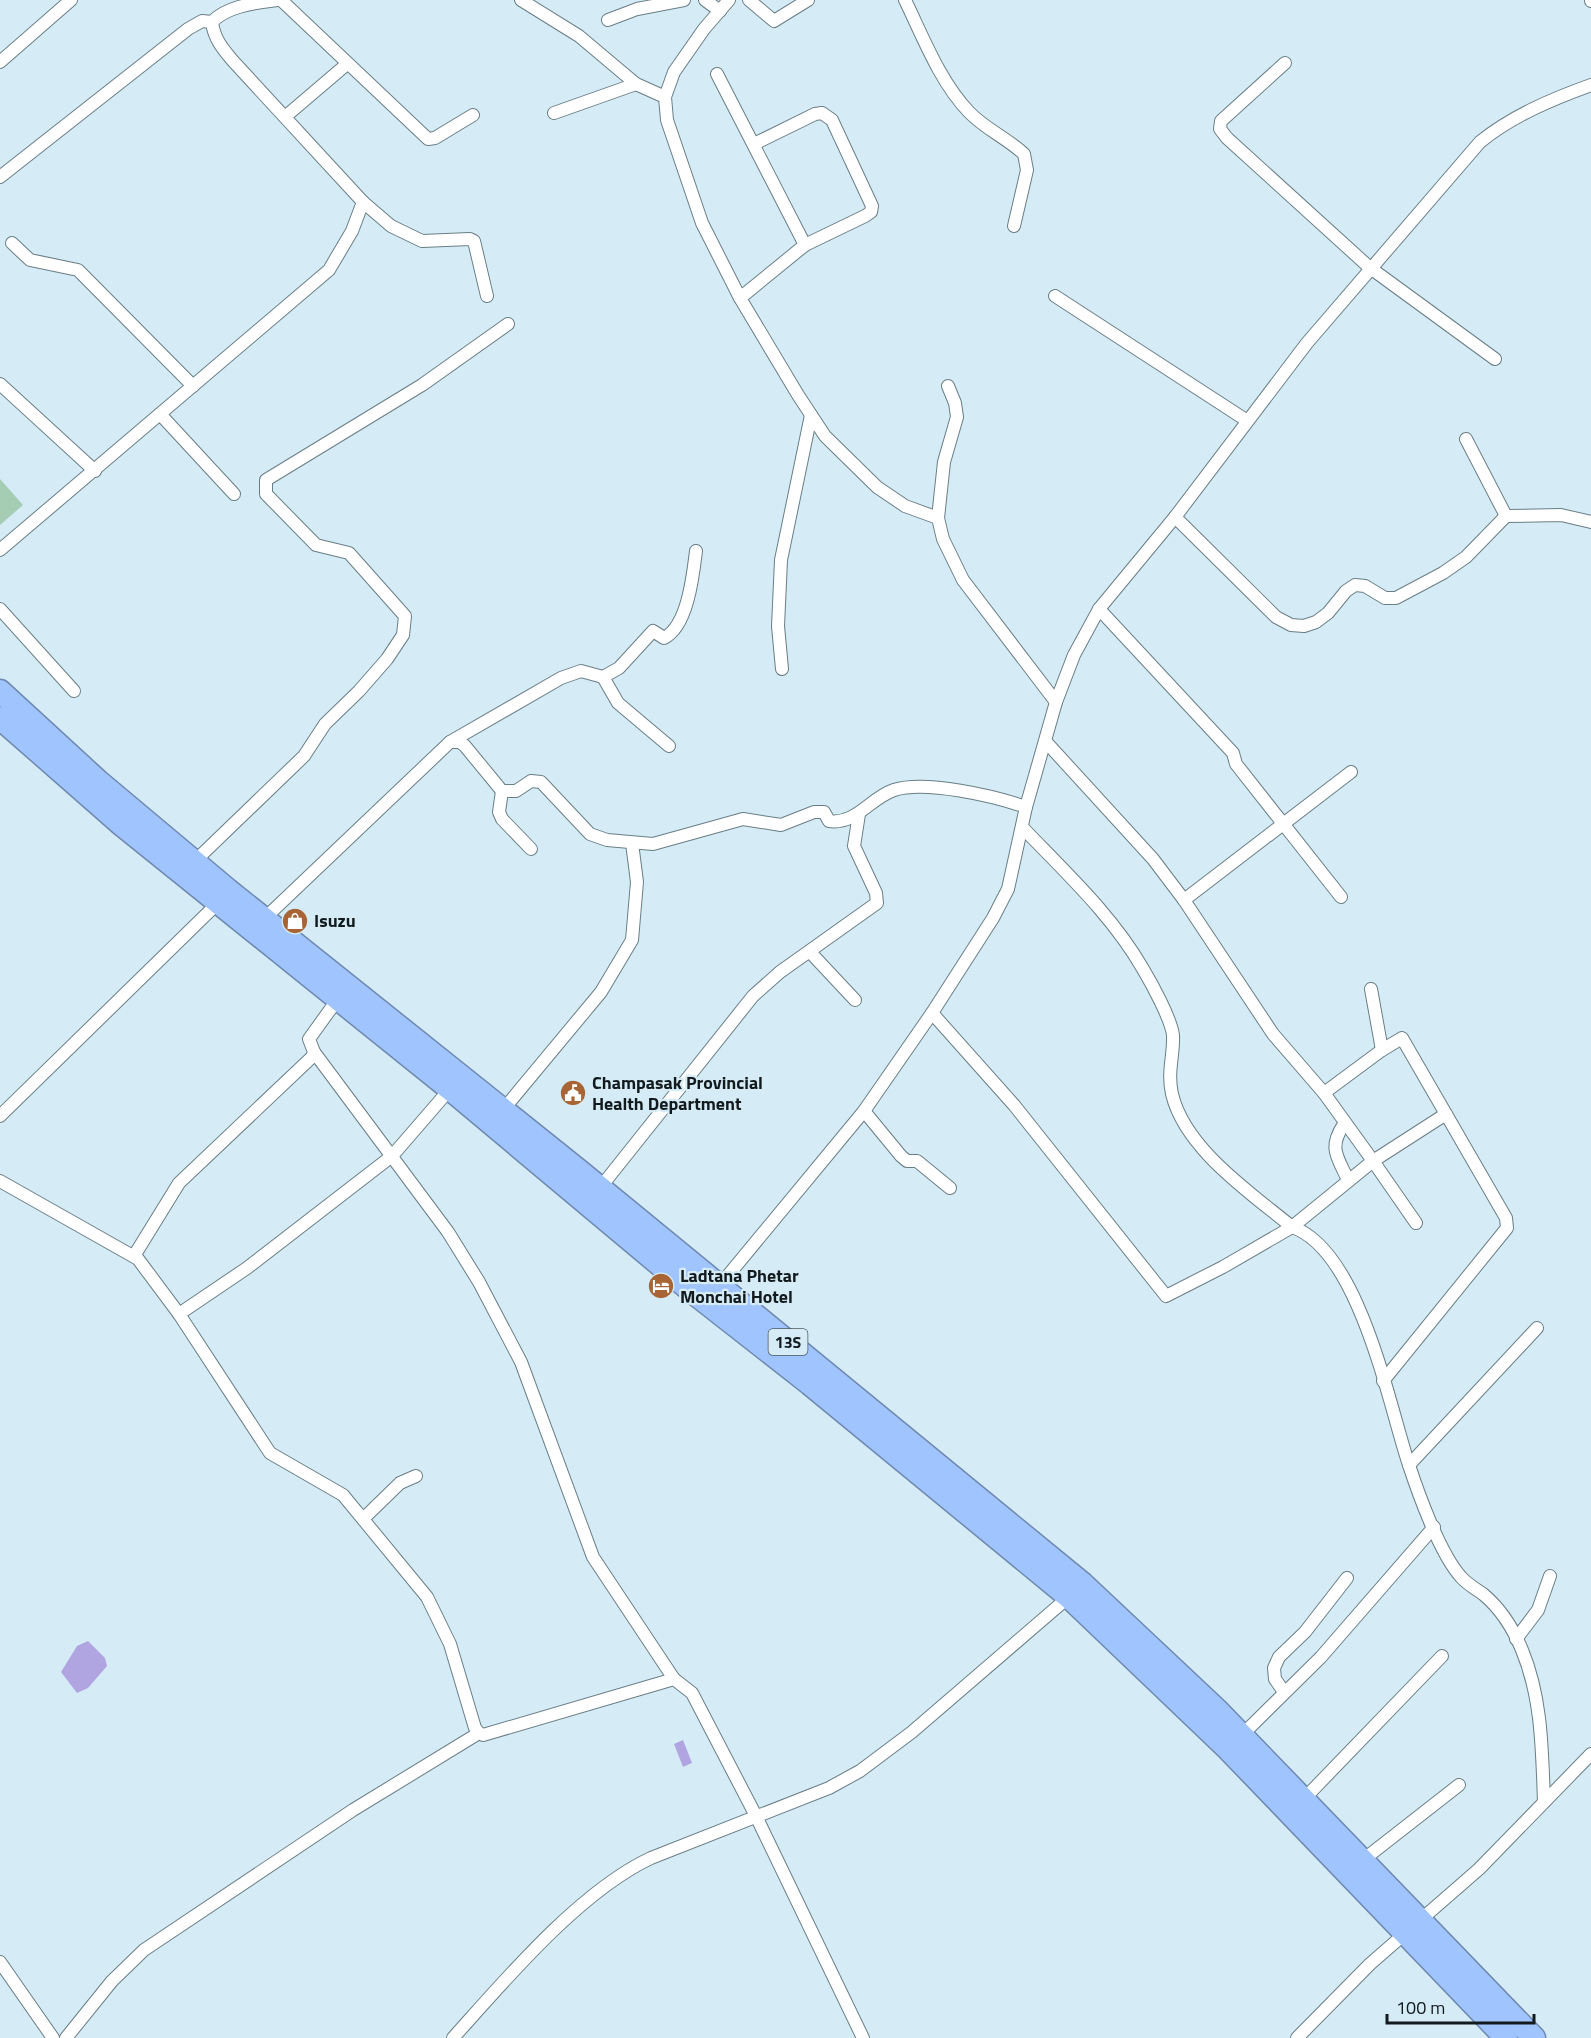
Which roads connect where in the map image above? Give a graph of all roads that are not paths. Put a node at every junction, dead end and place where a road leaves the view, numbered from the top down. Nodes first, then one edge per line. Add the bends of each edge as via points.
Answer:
1 (71, 0) edge
2 (277, 0) edge
3 (281, 0) edge
4 (521, 0) edge
5 (684, 0) edge
6 (705, 0) edge
7 (729, 0) edge
8 (748, 0) edge
9 (808, 0) edge
10 (905, 0) edge
11 (234, 4) edge
12 (720, 11) junction
13 (608, 20) dead end
14 (212, 22) junction
15 (0, 62) edge
16 (1285, 63) dead end
17 (347, 64) junction
18 (717, 74) dead end
19 (636, 84) junction
20 (1591, 85) edge
21 (665, 97) junction
22 (554, 113) dead end
23 (473, 115) dead end
24 (286, 116) junction
25 (754, 144) junction
26 (0, 177) edge
27 (363, 202) junction
28 (1014, 226) dead end
29 (12, 243) dead end
30 (805, 245) junction
31 (1370, 267) junction
32 (487, 296) dead end
33 (1055, 296) dead end
34 (740, 298) junction
35 (508, 324) dead end
36 (1495, 359) dead end
37 (0, 384) edge
38 (193, 386) junction
39 (948, 387) dead end
40 (160, 414) junction
41 (811, 415) junction
42 (1246, 420) junction
43 (1466, 439) dead end
44 (95, 471) junction
45 (234, 494) dead end
46 (1506, 516) junction
47 (1175, 517) junction
48 (938, 518) junction
49 (1591, 522) edge
50 (0, 550) edge
51 (696, 551) dead end
52 (0, 609) edge
53 (1099, 609) junction
54 (782, 669) dead end
55 (603, 677) junction
56 (0, 692) edge
57 (74, 692) dead end
58 (1056, 702) junction
59 (0, 718) edge
60 (450, 742) junction
61 (1047, 742) junction
62 (669, 746) dead end
63 (1351, 772) dead end
64 (502, 791) junction
65 (1026, 807) junction
66 (859, 814) junction
67 (1284, 826) junction
68 (1022, 827) junction
69 (632, 843) junction
70 (531, 849) dead end
71 (194, 862) junction
72 (224, 897) junction
73 (1341, 897) dead end
74 (1184, 900) junction
75 (265, 918) junction
76 (810, 952) junction
77 (1371, 988) dead end
78 (342, 992) junction
79 (855, 1000) dead end
80 (932, 1013) junction
81 (1382, 1050) junction
82 (314, 1052) junction
83 (450, 1089) junction
84 (1324, 1094) junction
85 (503, 1110) junction
86 (864, 1110) junction
87 (1446, 1114) junction
88 (0, 1116) edge
89 (1344, 1124) junction
90 (392, 1156) junction
91 (1373, 1161) junction
92 (1348, 1180) junction
93 (0, 1181) edge
94 (600, 1188) junction
95 (950, 1188) dead end
96 (1416, 1223) dead end
97 (1292, 1227) junction
98 (134, 1256) junction
99 (712, 1294) junction
100 (179, 1314) junction
101 (1537, 1329) dead end
102 (1383, 1381) junction
103 (1408, 1465) junction
104 (416, 1476) dead end
105 (364, 1518) junction
106 (1434, 1527) junction
107 (1550, 1576) dead end
108 (1347, 1578) dead end
109 (1076, 1591) junction
110 (1516, 1639) junction
111 (1442, 1656) dead end
112 (674, 1680) junction
113 (1284, 1692) junction
114 (1208, 1715) junction
115 (479, 1733) junction
116 (1242, 1735) junction
117 (1591, 1754) edge
118 (1459, 1785) dead end
119 (1304, 1799) junction
120 (1544, 1802) junction
121 (756, 1816) junction
122 (1363, 1860) junction
123 (1412, 1927) junction
124 (0, 1962) edge
125 (859, 2037) edge
126 (53, 2038) edge
127 (66, 2038) edge
128 (453, 2038) edge
129 (1297, 2038) edge
130 (1506, 2038) edge
131 (1534, 2038) edge

1 - 15 street
2 - 11 street
3 - 17 street
4 - 19 street via 579,36
5 - 13 street via 637,9
6 - 12 street
7 - 12 street
8 - 9 street via 774,21
10 - 28 street via 946,82 967,111 1024,154 1027,170
11 - 14 street
12 - 21 street via 674,72
14 - 24 street via 220,45
14 - 26 street via 202,21 188,30
16 - 31 street via 1221,121 1220,129
17 - 23 street via 428,140
17 - 24 street
18 - 25 street
19 - 21 street
19 - 22 street
20 - 31 street via 1497,127
21 - 34 street via 667,120 702,223
24 - 27 street
25 - 30 street
25 - 30 street via 815,114 822,113 832,120 872,206 871,212
27 - 32 street via 391,226 422,241 474,241
27 - 38 street via 352,231 329,270
29 - 38 street via 30,260 78,270
30 - 34 street
31 - 36 street
31 - 42 street
33 - 42 street
34 - 41 street
35 - 71 street via 422,385 266,480 266,494 315,545 349,553 405,616 403,634 366,683 325,724 304,756
37 - 44 street
38 - 40 street
39 - 48 street via 956,403 957,417 944,462
40 - 44 street
40 - 45 street
41 - 48 street via 825,436 877,487 905,506
41 - 54 street via 780,560 778,626
42 - 47 street
43 - 46 street
44 - 50 street
46 - 47 street via 1466,557 1443,573 1396,598 1385,598 1365,586 1355,585 1328,613 1304,626 1291,625 1276,616
46 - 49 street via 1561,515
47 - 53 street
48 - 58 street via 943,539 963,580
51 - 55 street via 681,621 664,638 652,631 619,668
52 - 57 street
53 - 58 street via 1074,655
53 - 67 street via 1233,753 1236,764
55 - 60 street via 581,671 561,678
55 - 62 street via 618,703
56 - 71 highway, 13S via 98,782
58 - 61 street
59 - 72 highway, 13S via 122,825
60 - 64 street via 465,746
60 - 75 street
61 - 65 street
61 - 74 street via 1153,859
63 - 67 street
64 - 69 street via 516,791 531,781 541,782 590,834
64 - 70 street via 502,819
65 - 66 street via 990,795 939,789 896,790 877,798
65 - 68 street
66 - 69 street via 839,822 830,821 824,812 814,812 780,825 743,819 653,844
66 - 76 street via 854,846 877,903
67 - 73 street
67 - 74 street
68 - 80 street via 1008,889
68 - 97 street via 1118,930 1144,970 1173,1035 1169,1066 1182,1121 1228,1174
69 - 85 street via 637,882 632,940 601,992
71 - 72 highway, 13S
72 - 75 highway, 13S
72 - 78 highway, 13S
72 - 88 street
74 - 84 street via 1273,1034
75 - 78 highway, 13S
76 - 79 street
76 - 94 street via 753,996
77 - 81 street
78 - 82 street via 309,1039
78 - 83 highway, 13S
78 - 85 highway, 13S
80 - 86 street
80 - 97 street via 1014,1105 1166,1296 1224,1268
81 - 84 street
81 - 87 street via 1402,1038
82 - 90 street
82 - 98 street via 179,1183
83 - 90 street
83 - 99 highway, 13S
84 - 89 street
85 - 94 highway, 13S
86 - 95 street via 900,1156 917,1161
86 - 99 street
87 - 91 street
87 - 102 street via 1508,1223
89 - 91 street
89 - 92 street via 1335,1139 1335,1154
90 - 100 street via 248,1268
90 - 112 street via 448,1232 497,1314 531,1386 593,1557
91 - 92 street
91 - 96 street
92 - 97 street
93 - 98 street
94 - 99 highway, 13S
97 - 102 street via 1317,1241 1353,1293
98 - 100 street
99 - 109 highway, 13S via 810,1384
100 - 105 street via 270,1453 343,1495
101 - 103 street
102 - 103 street
103 - 106 street
104 - 105 street via 400,1483
105 - 115 street via 427,1597 438,1617
106 - 110 street via 1452,1565 1505,1617
106 - 113 street via 1321,1657
107 - 110 street via 1539,1610
108 - 113 street via 1305,1632 1279,1656 1275,1679
109 - 114 highway, 13S
109 - 121 street via 912,1732 860,1771 829,1788
110 - 120 street via 1538,1697
111 - 119 street
112 - 115 street
112 - 121 street via 692,1693
113 - 116 street
114 - 116 highway, 13S
114 - 123 highway, 13S
115 - 127 street via 360,1805 144,1950
116 - 119 highway, 13S
117 - 120 street
118 - 122 street
119 - 122 highway, 13S
120 - 123 street via 1479,1869
121 - 125 street
121 - 128 street via 625,1871 520,1963
122 - 123 highway, 13S
123 - 129 street
123 - 130 highway, 13S
123 - 131 highway, 13S
124 - 126 street

